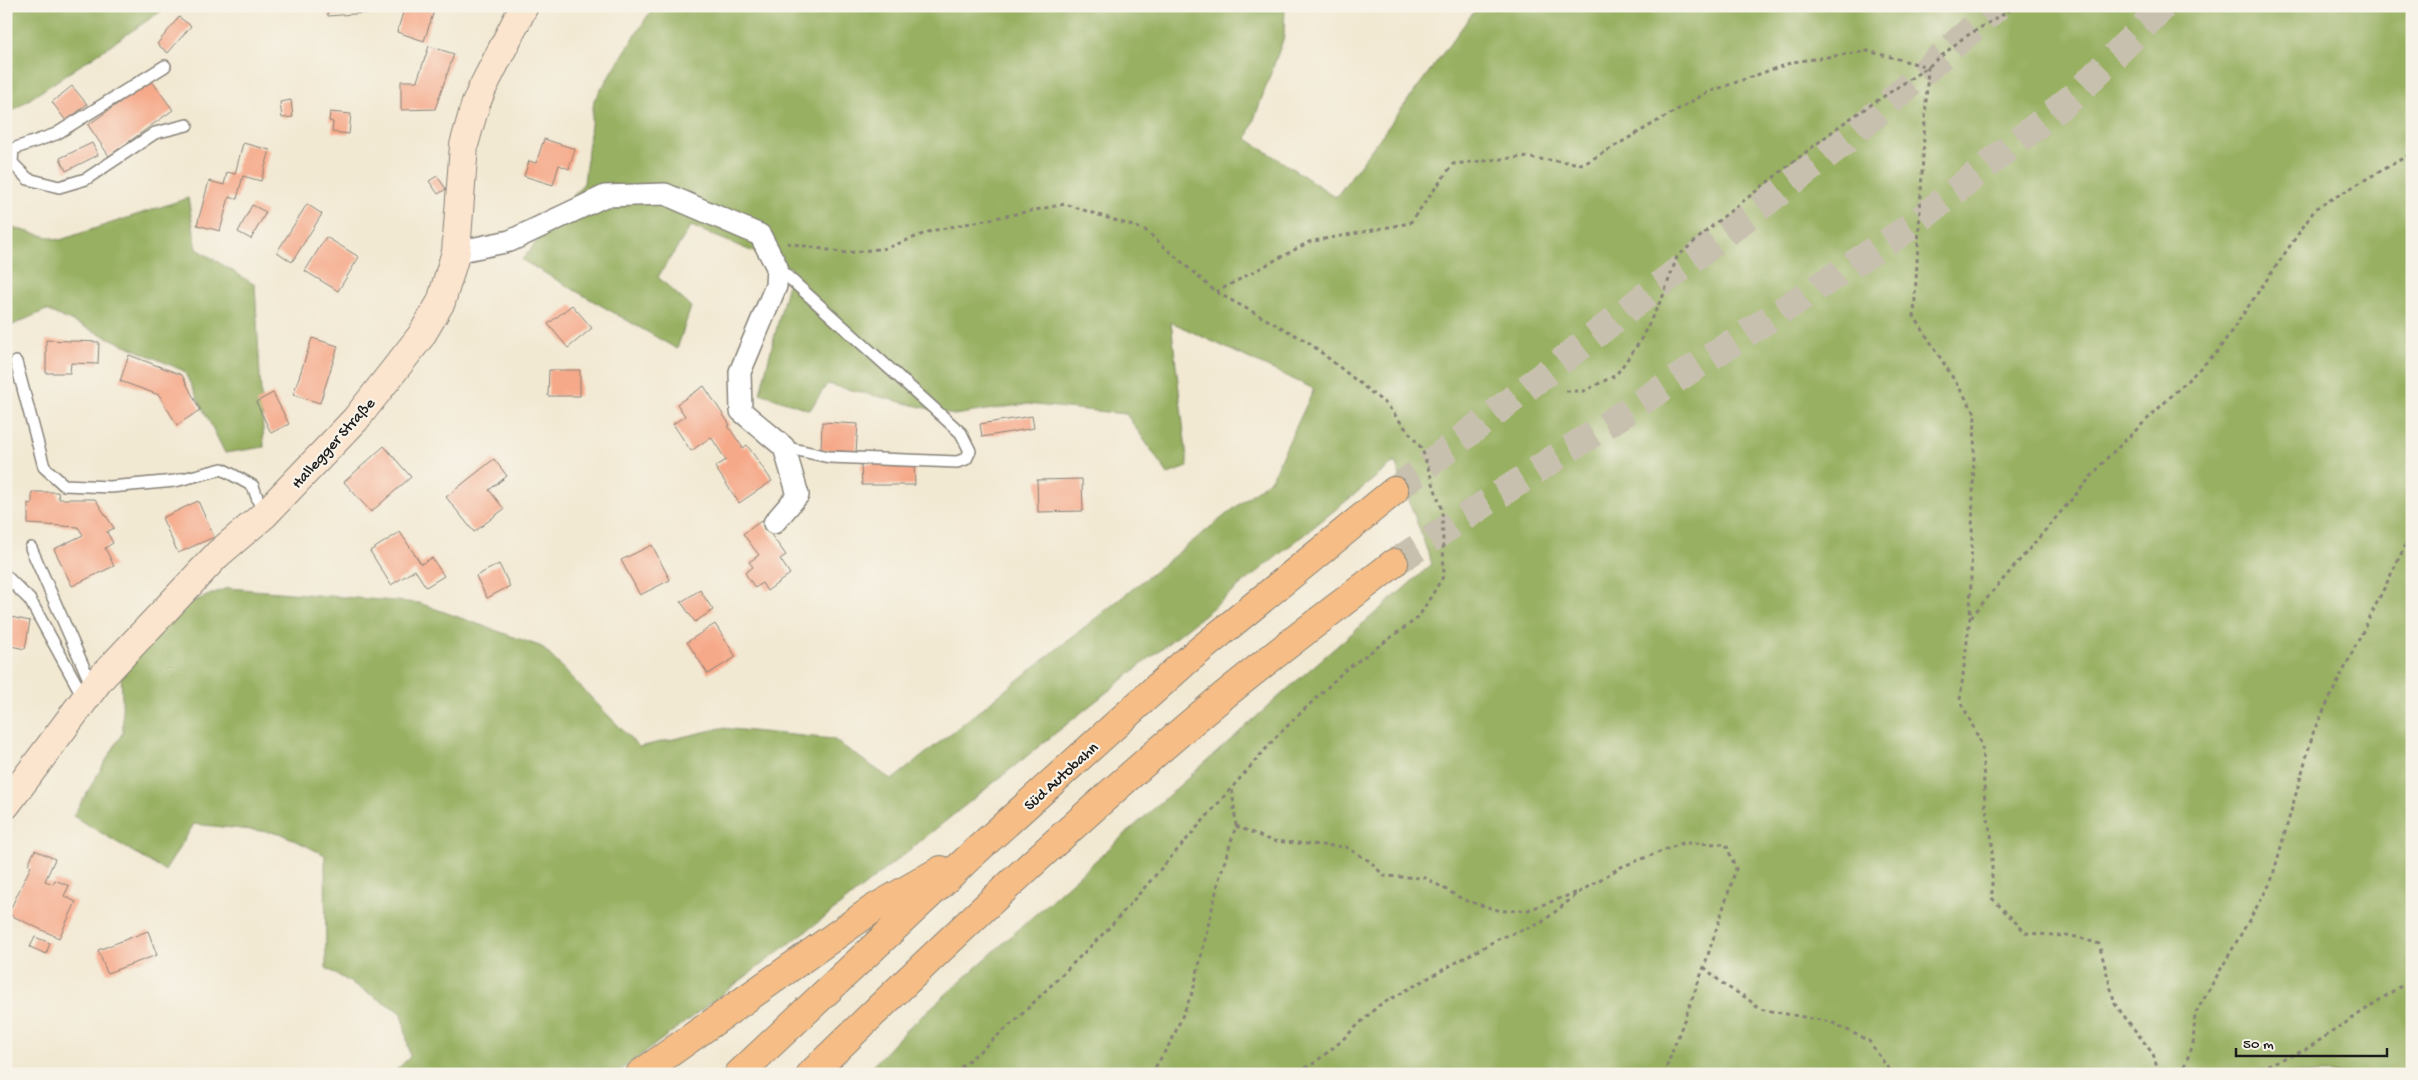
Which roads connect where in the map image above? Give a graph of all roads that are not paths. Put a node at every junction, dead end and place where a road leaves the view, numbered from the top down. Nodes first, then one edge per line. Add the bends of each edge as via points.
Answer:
1 (524, 6) edge
2 (165, 66) dead end
3 (187, 125) dead end
4 (456, 252) junction
5 (777, 267) junction
6 (16, 362) dead end
7 (784, 447) junction
8 (1394, 490) tunnel mouth
9 (264, 516) junction
10 (774, 523) dead end
11 (31, 548) dead end
12 (1394, 563) tunnel mouth
13 (6, 576) edge
14 (89, 694) junction
15 (6, 805) edge
16 (977, 850) junction
17 (640, 1074) edge
18 (739, 1074) edge
19 (811, 1074) edge

1 - 4 main road, Hallegger Straße via 482,88 469,126 464,145
2 - 3 lane via 56,134 13,149 12,163 28,179 59,187 86,179 154,133
4 - 5 street via 510,241 605,196 665,194 760,235
4 - 9 main road, Hallegger Straße via 440,302 421,336 355,420
5 - 7 street via 776,286 740,372 741,411
5 - 7 lane via 961,433 970,451 966,459 957,462 829,457
6 - 9 lane via 44,466 64,485 110,487 176,481 222,469 253,486
7 - 10 street via 798,494
8 - 16 highway, Süd Autobahn via 1184,663
9 - 14 main road, Hallegger Straße via 218,554
11 - 14 lane
12 - 19 highway via 1217,702 1035,860 912,974
13 - 14 lane via 30,600
14 - 15 main road, Hallegger Straße
16 - 17 highway via 872,909
16 - 18 highway, Süd Autobahn

